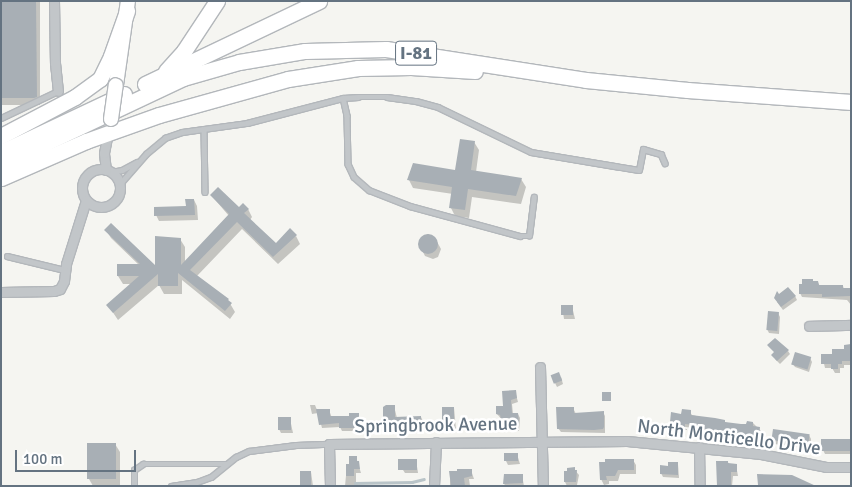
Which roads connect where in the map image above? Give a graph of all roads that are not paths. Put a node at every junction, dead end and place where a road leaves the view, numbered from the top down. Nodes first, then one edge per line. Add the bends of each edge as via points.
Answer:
1 (54, 1) edge
2 (217, 1) edge
3 (319, 1) edge
4 (128, 6) edge
5 (154, 80) junction
6 (58, 91) joint
7 (750, 95) junction
8 (343, 98) junction
9 (851, 102) edge
10 (1, 118) edge
11 (109, 126) junction
12 (204, 130) junction
13 (1, 136) edge
14 (1, 152) edge
15 (104, 153) junction
16 (142, 158) junction
17 (665, 163) dead end
18 (1, 164) edge
19 (96, 170) junction
20 (109, 171) junction
21 (1, 178) edge
22 (119, 185) junction
23 (205, 192) dead end
24 (534, 197) dead end
25 (86, 200) junction
26 (100, 207) junction
27 (79, 224) junction
28 (7, 256) dead end
29 (65, 270) junction
30 (1, 292) edge
31 (851, 325) edge
32 (809, 326) dead end
33 (540, 367) dead end
34 (436, 442) junction
35 (543, 442) junction
36 (329, 444) junction
37 (699, 447) junction
38 (227, 464) junction
39 (851, 467) edge
40 (134, 486) edge
41 (171, 486) edge
42 (330, 486) edge
43 (434, 486) edge
44 (543, 486) edge
45 (700, 486) edge

1 - 6 street
2 - 5 highway via 184,51
3 - 5 highway
4 - 11 main road, bridge
4 - 13 highway via 100,79 83,92
5 - 14 highway
6 - 10 lane
7 - 9 highway, I-81
7 - 11 highway via 683,96 626,92 457,70 358,68 311,74
7 - 18 highway, I-81 via 586,80 386,49 305,51 239,62 184,78
8 - 12 lane via 296,112
8 - 17 lane via 387,97 438,107 531,152 639,170 642,149 661,154
8 - 24 lane via 347,116 348,164 354,177 370,190 410,206 520,236 529,236
11 - 15 street
11 - 21 highway
12 - 16 lane via 165,138
12 - 23 lane
15 - 19 street
15 - 20 street
16 - 20 lane via 122,170
16 - 22 lane
19 - 20 street
19 - 25 street via 83,181 82,193
20 - 22 street
22 - 26 street via 116,200
25 - 26 street
25 - 27 street
26 - 27 street via 87,214
27 - 29 street
28 - 29 lane
29 - 30 street via 60,289
31 - 32 street
33 - 35 street
34 - 35 street, Springbrook Avenue
34 - 36 street, Springbrook Avenue
34 - 43 street
35 - 37 street, North Monticello Drive via 628,441
35 - 44 street
36 - 38 lane via 262,448 236,457
36 - 42 street
37 - 39 street, North Monticello Drive via 761,454 809,465
37 - 45 street
38 - 40 lane via 143,464 134,470
38 - 41 lane via 211,477

